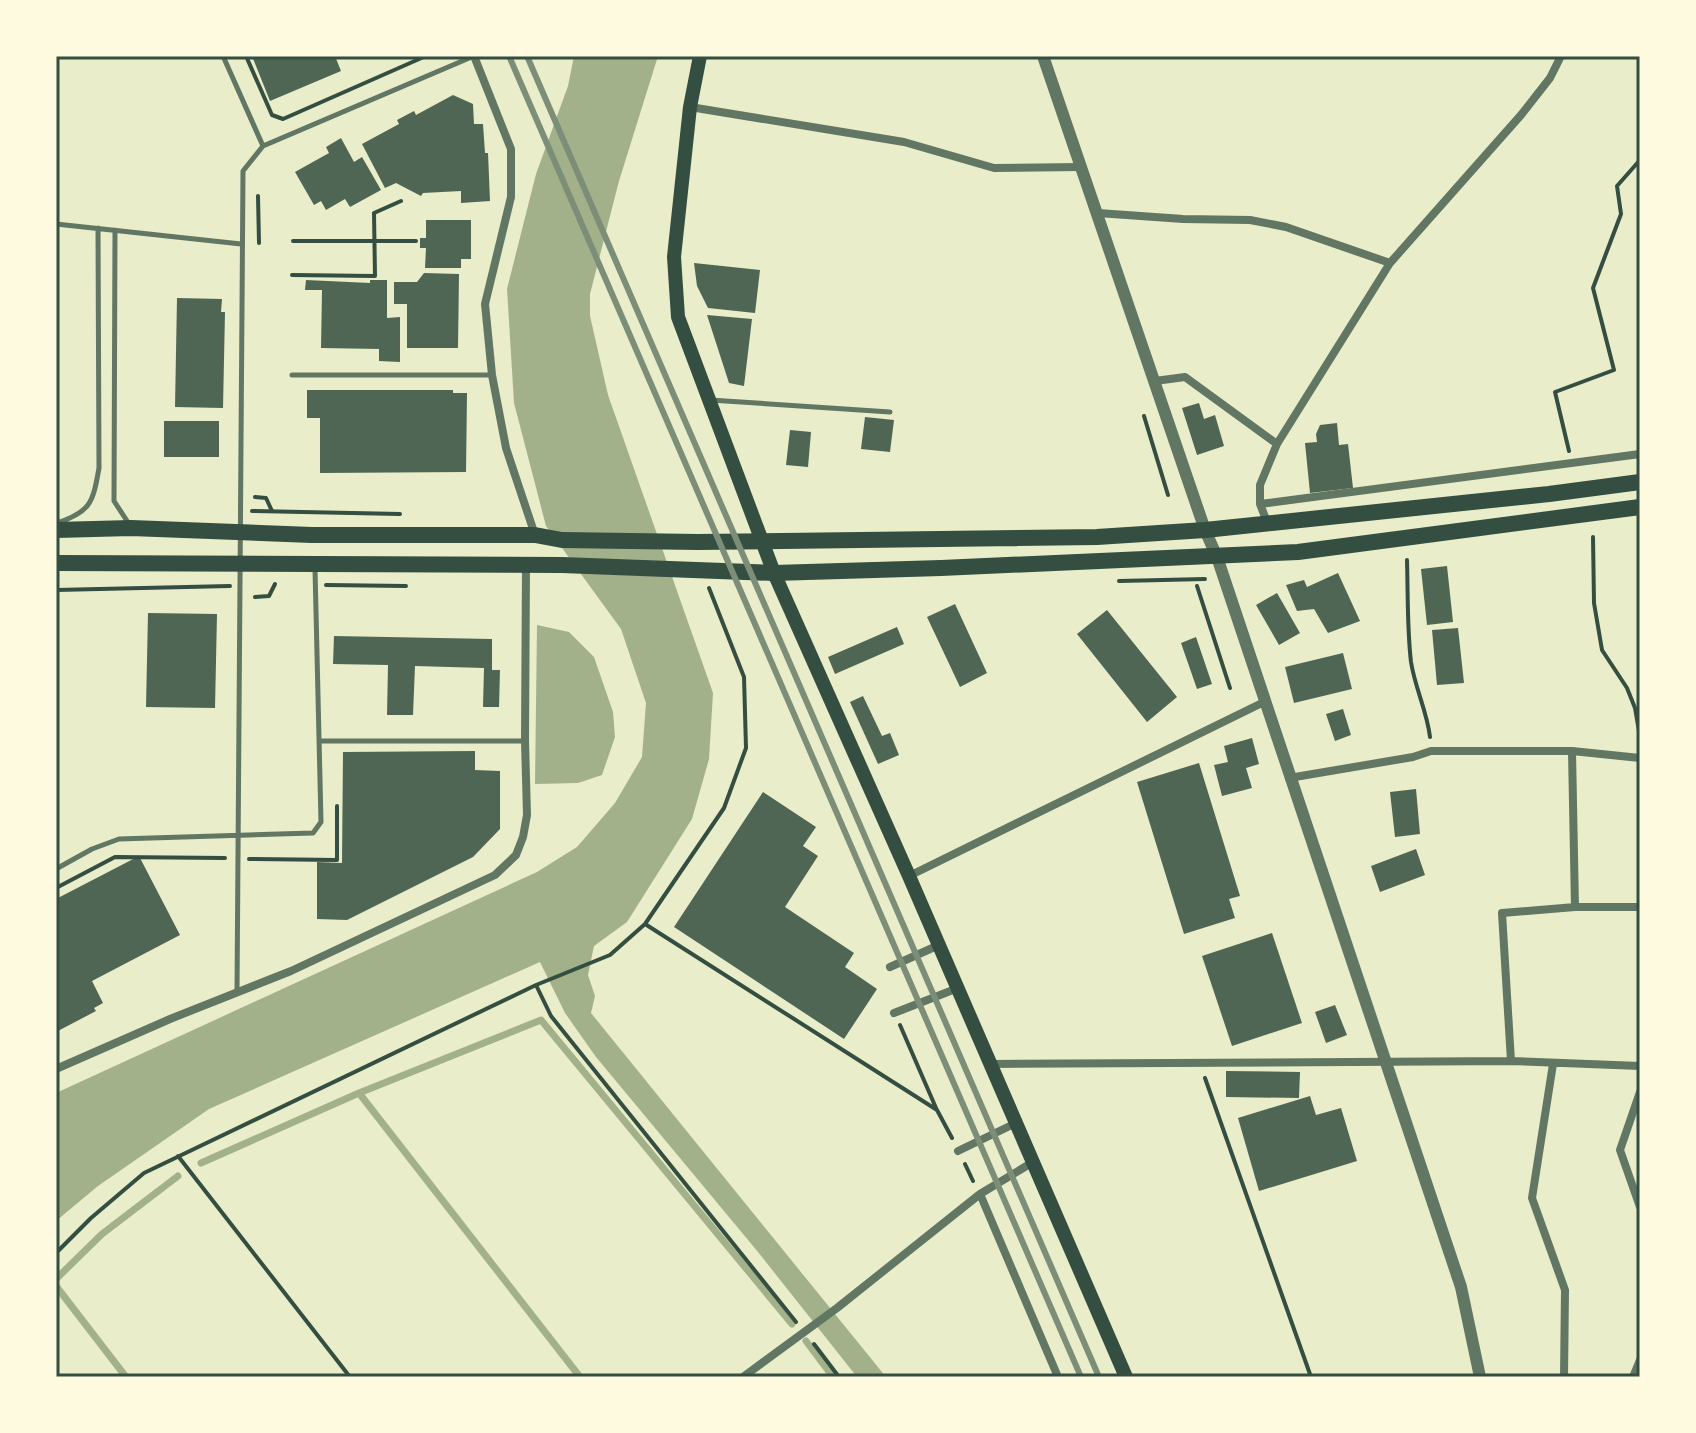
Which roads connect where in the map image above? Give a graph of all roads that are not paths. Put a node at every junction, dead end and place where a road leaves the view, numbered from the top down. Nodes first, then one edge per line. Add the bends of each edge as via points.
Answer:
1 (223, 56) edge
2 (474, 56) edge
3 (700, 56) edge
4 (1043, 56) edge
5 (1561, 56) edge
6 (690, 107) junction
7 (263, 146) junction
8 (1081, 167) junction
9 (1098, 213) junction
10 (56, 224) edge
11 (98, 228) junction
12 (115, 230) junction
13 (241, 244) junction
14 (1390, 263) junction
15 (292, 375) dead end
16 (492, 375) junction
17 (1155, 381) junction
18 (709, 400) junction
19 (890, 412) dead end
20 (1277, 444) junction
21 (1640, 454) edge
22 (1640, 482) edge
23 (1260, 504) junction
24 (1640, 507) edge
25 (1267, 522) junction
26 (56, 523) edge
27 (131, 528) junction
28 (56, 530) edge
29 (1205, 530) junction
30 (535, 535) junction
31 (763, 541) junction
32 (1217, 557) junction
33 (56, 563) edge
34 (315, 563) junction
35 (526, 565) junction
36 (774, 573) junction
37 (1264, 702) junction
38 (321, 741) junction
39 (525, 741) junction
40 (1572, 751) junction
41 (1640, 758) edge
42 (1289, 778) junction
43 (239, 836) junction
44 (56, 869) edge
45 (909, 876) junction
46 (1575, 907) junction
47 (1640, 907) edge
48 (939, 945) junction
49 (890, 967) dead end
50 (958, 988) junction
51 (237, 992) junction
52 (894, 1013) road end
53 (1511, 1061) junction
54 (1386, 1062) junction
55 (992, 1064) junction
56 (1553, 1064) junction
57 (1640, 1066) edge
58 (56, 1069) edge
59 (1640, 1092) edge
60 (1017, 1122) junction
61 (958, 1151) road end
62 (1033, 1162) junction
63 (980, 1194) junction
64 (1640, 1207) edge
65 (1640, 1360) edge
66 (743, 1377) edge
67 (1058, 1377) edge
68 (1126, 1377) edge
69 (1480, 1377) edge
70 (1564, 1377) edge
71 (1633, 1377) edge

1 - 7 lane
2 - 7 lane
2 - 16 street via 511,149 511,197 485,304
3 - 6 main road
4 - 8 street
5 - 14 street via 1521,115
6 - 8 street via 904,142 994,168
6 - 18 main road via 674,257 678,317
7 - 13 lane via 243,171
8 - 9 street
9 - 14 street via 1250,220
9 - 17 street
10 - 11 lane
11 - 12 lane
11 - 26 lane via 99,468 94,500 77,517
12 - 13 lane
12 - 27 lane via 114,501
13 - 43 lane
14 - 20 street
15 - 16 lane
16 - 30 street via 506,448
17 - 20 street via 1185,377
17 - 29 street
18 - 19 lane
18 - 31 main road
20 - 23 street via 1260,485
21 - 23 street
22 - 25 main road
23 - 25 street
24 - 32 main road via 1298,552
25 - 29 main road
27 - 28 main road
27 - 30 main road
29 - 31 main road via 1097,537
29 - 32 street
30 - 31 main road via 562,540
31 - 36 main road
32 - 36 main road
32 - 37 street
33 - 34 main road
34 - 35 main road
34 - 38 lane
35 - 36 main road
35 - 39 street
36 - 45 main road
37 - 42 street
37 - 45 street
38 - 39 lane
38 - 43 lane via 321,822 313,833
39 - 51 street via 523,837 516,855 495,875
40 - 41 street
40 - 42 street via 1431,751
40 - 46 street
42 - 54 street
43 - 44 lane via 119,839
43 - 51 lane
45 - 48 main road
46 - 47 street
46 - 53 street via 1502,913
48 - 49 street
48 - 50 main road
50 - 52 street
50 - 55 main road
51 - 58 street
53 - 54 street
53 - 56 street
54 - 55 street
54 - 69 street via 1461,1287
55 - 60 main road
56 - 57 street
56 - 70 street via 1532,1198 1565,1290
59 - 64 street via 1620,1150
60 - 61 street
60 - 62 main road
62 - 63 street
62 - 68 main road
63 - 66 street
63 - 67 street
65 - 71 street

